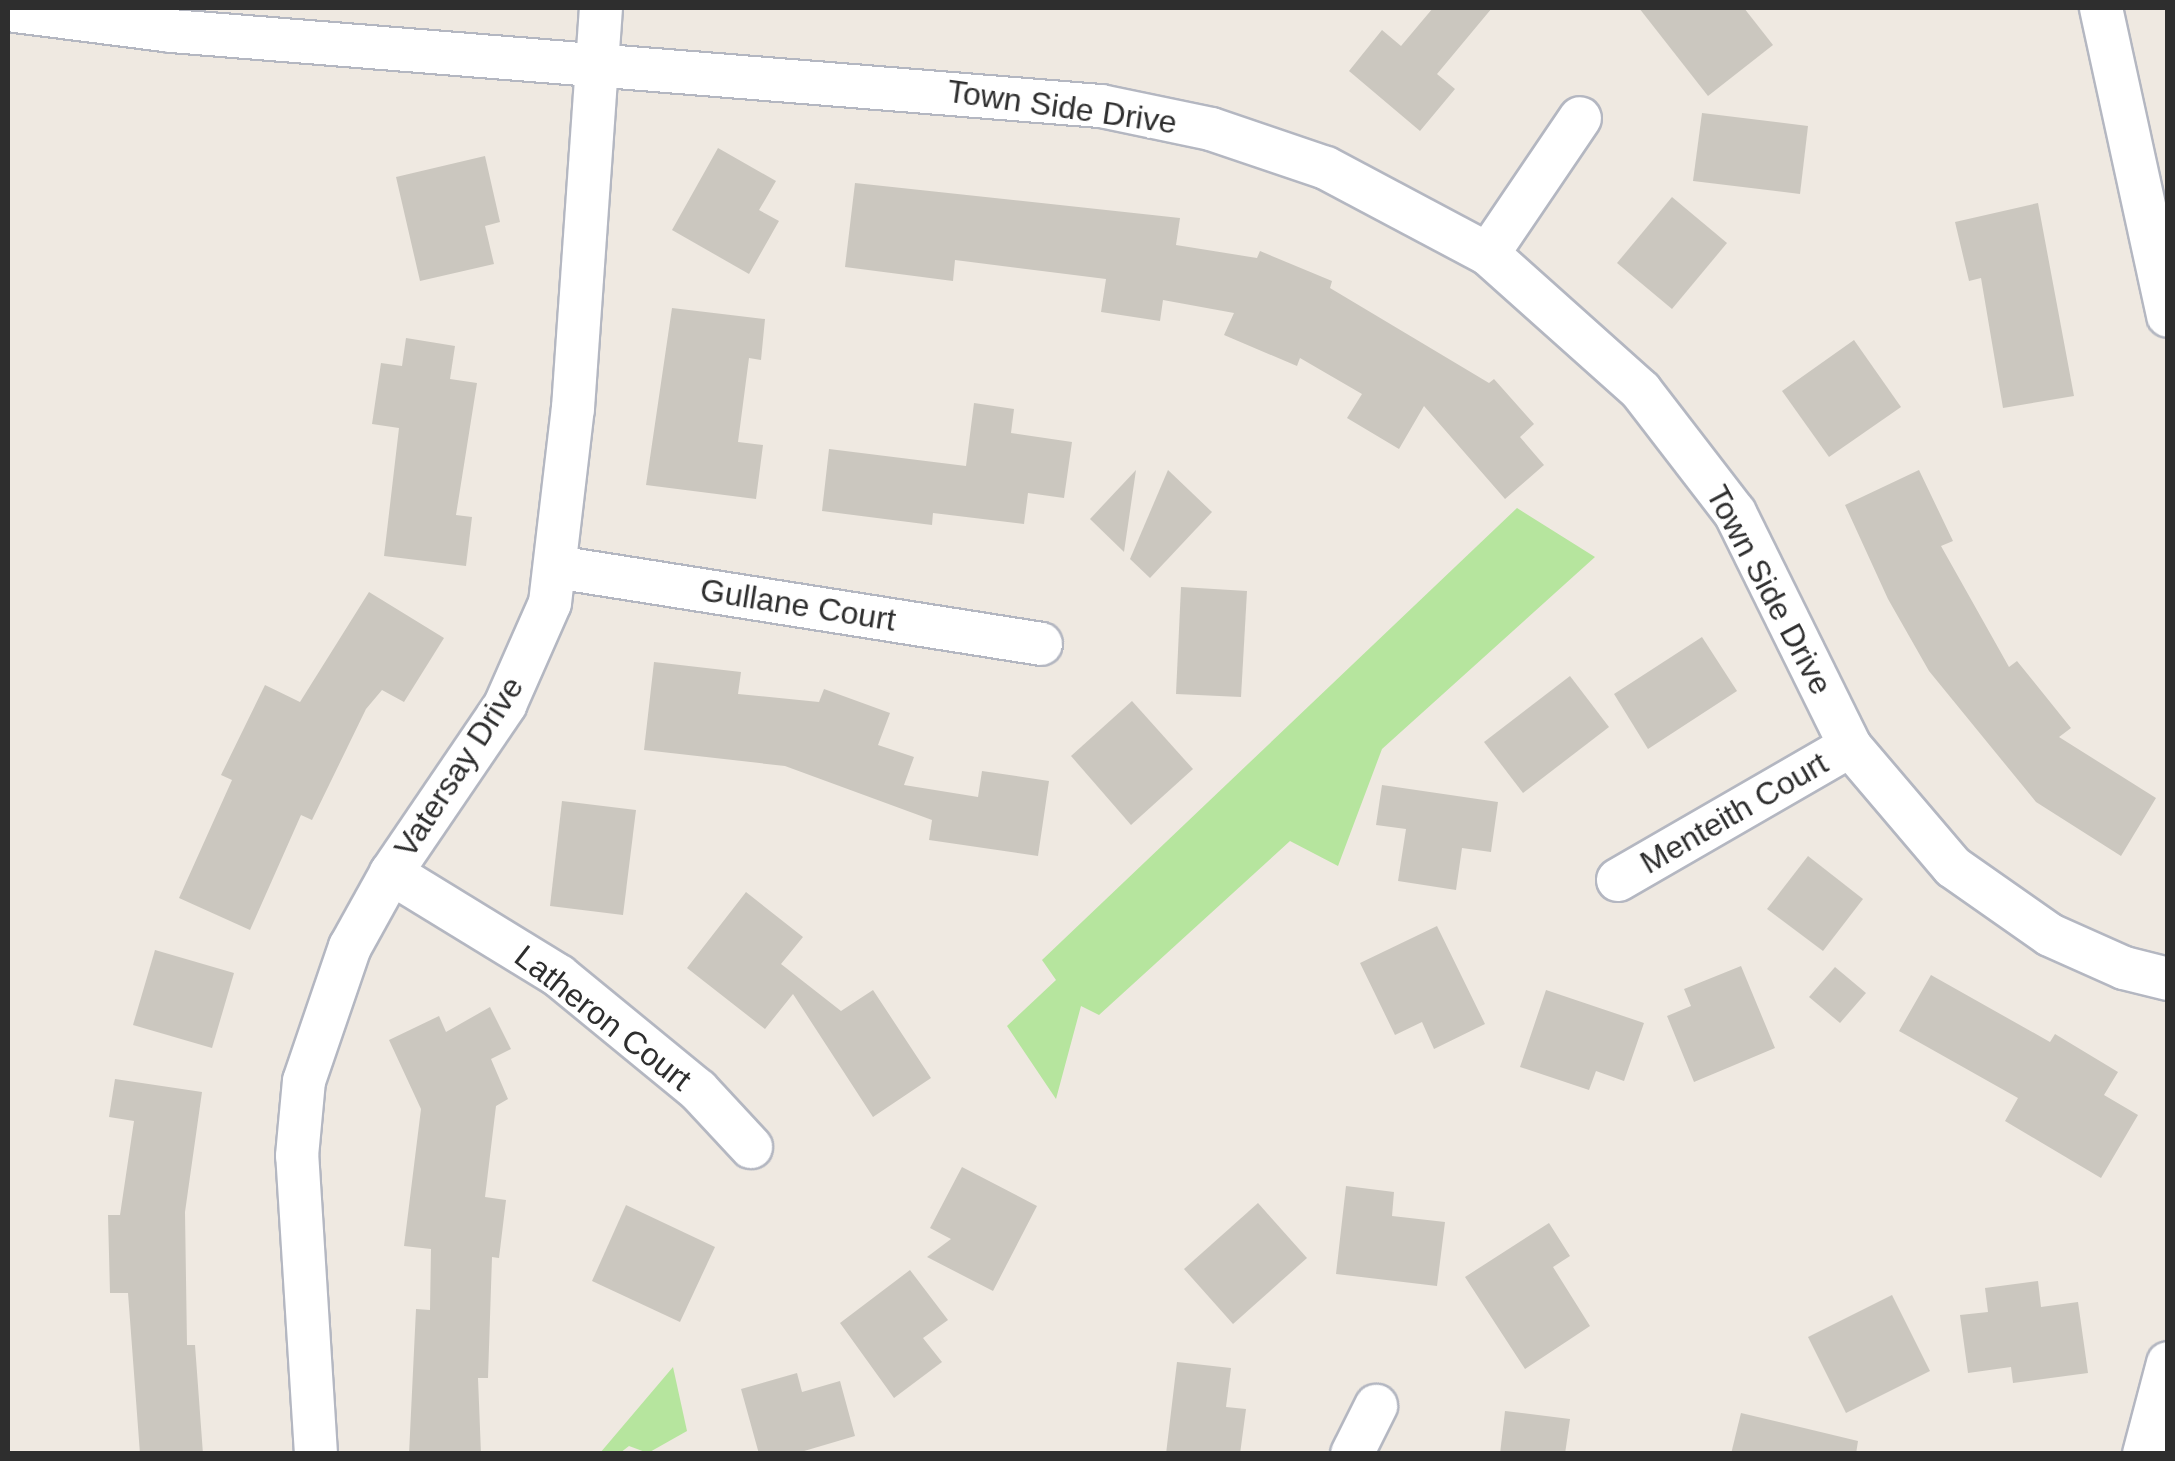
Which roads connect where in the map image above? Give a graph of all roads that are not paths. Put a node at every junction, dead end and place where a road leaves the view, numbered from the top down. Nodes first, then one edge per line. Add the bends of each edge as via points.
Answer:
1 (600, 8) edge
2 (2101, 8) edge
3 (8, 10) edge
4 (598, 64) junction
5 (1580, 118) dead end
6 (1488, 254) junction
7 (2168, 316) edge
8 (556, 567) junction
9 (1041, 644) dead end
10 (1850, 746) junction
11 (391, 873) junction
12 (1618, 880) dead end
13 (2168, 979) edge
14 (751, 1147) dead end
15 (2168, 1363) edge
16 (1376, 1406) dead end
17 (316, 1454) edge
18 (1352, 1454) edge
19 (2144, 1454) edge

1 - 4 street, Vatersay Drive
2 - 7 street
3 - 4 street, Town Side Drive via 172,32
4 - 6 street, Town Side Drive via 806,77 1138,113 1262,144 1326,168
4 - 8 street, Vatersay Drive
5 - 6 street
6 - 10 street, Town Side Drive via 1602,350 1695,454 1734,513
8 - 9 street, Gullane Court
8 - 11 street, Vatersay Drive via 550,603 505,705
10 - 12 street, Menteith Court
10 - 13 street, Town Side Drive via 1920,834 1998,903 2124,968
11 - 14 street, Latheron Court via 558,976 698,1090
11 - 17 street, Vatersay Drive via 350,947 304,1081 296,1156
15 - 19 street
16 - 18 street

